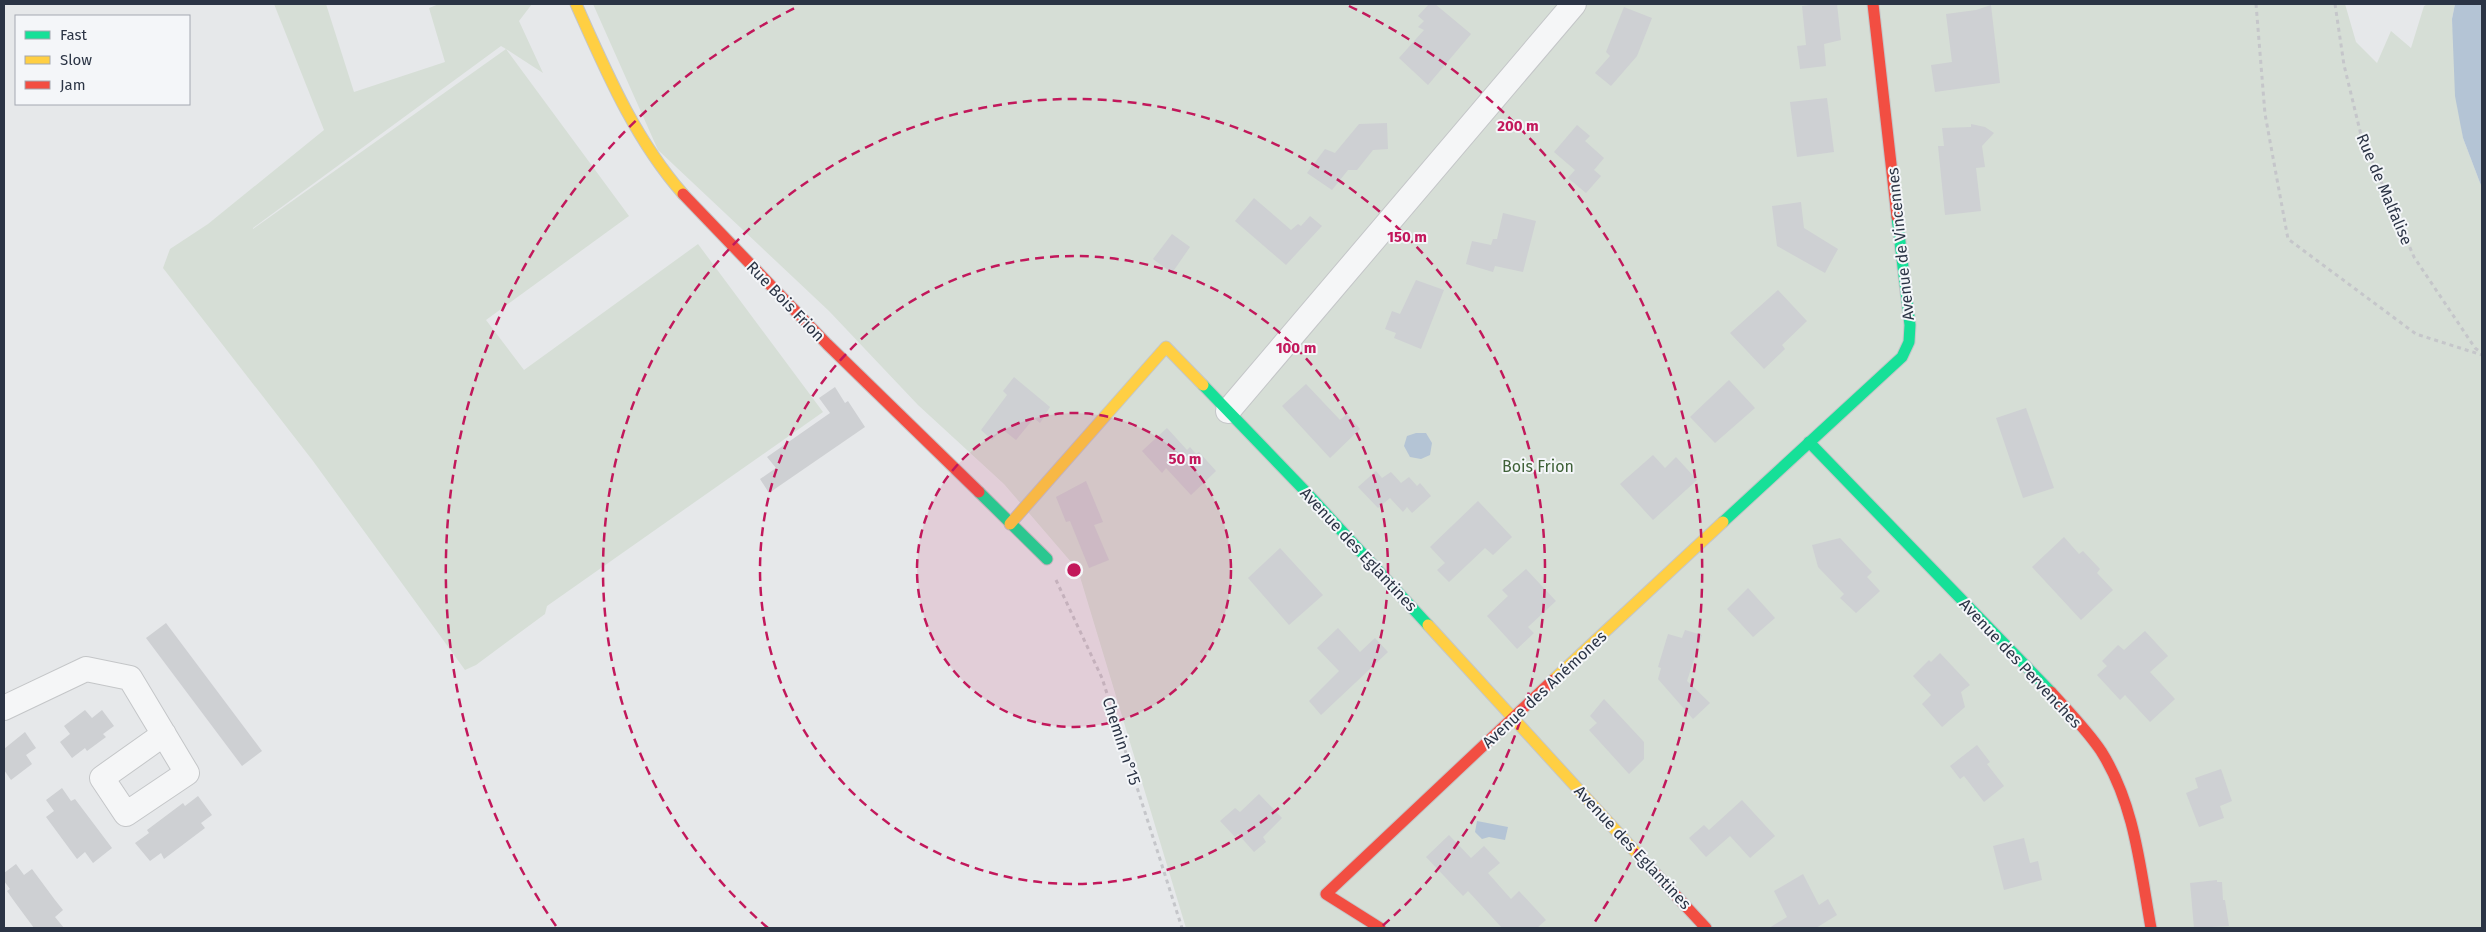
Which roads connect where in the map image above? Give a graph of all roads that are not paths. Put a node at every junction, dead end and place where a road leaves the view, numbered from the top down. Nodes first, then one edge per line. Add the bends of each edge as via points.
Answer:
1 (576, 4) edge
2 (1574, 4) edge
3 (1873, 4) edge
4 (1228, 411) junction
5 (1809, 442) junction
6 (1010, 524) junction
7 (1046, 560) road end
8 (4, 708) edge
9 (1513, 717) junction
10 (164, 734) junction
11 (1380, 928) edge
12 (1706, 928) edge
13 (2151, 928) edge

1 - 6 street, Rue Bois Frion via 636,130 682,193 794,311
2 - 4 street
3 - 5 street, Avenue de Vincennes via 1910,326 1908,342 1902,357
4 - 6 street, Avenue des Eglantines via 1166,347
4 - 9 street, Avenue des Eglantines
5 - 9 street, Avenue des Anémones
5 - 13 street, Avenue des Pervenches via 2041,680 2100,750 2129,810
6 - 7 street, Rue Bois Frion
8 - 10 street via 86,669 130,678
9 - 11 street, Avenue des Anémones via 1326,894
9 - 12 street, Avenue des Eglantines
10 - 10 street via 187,773 126,814 102,778

